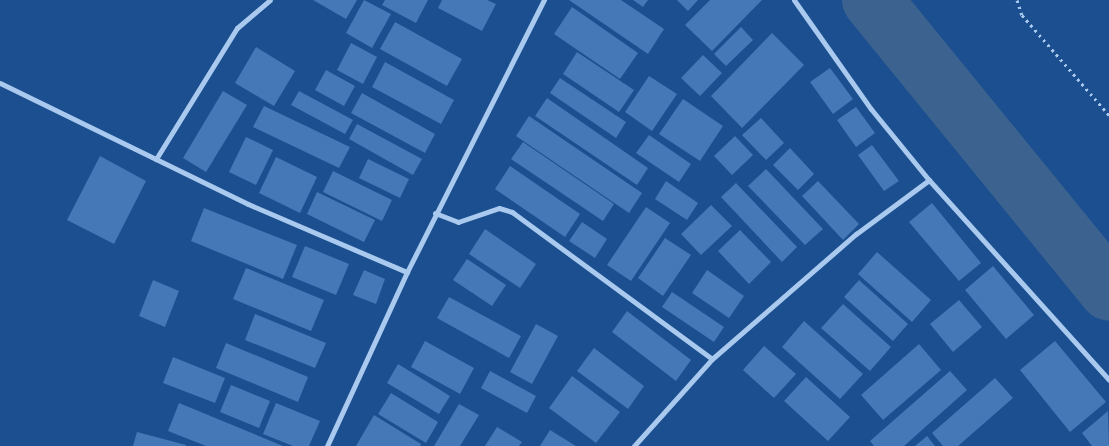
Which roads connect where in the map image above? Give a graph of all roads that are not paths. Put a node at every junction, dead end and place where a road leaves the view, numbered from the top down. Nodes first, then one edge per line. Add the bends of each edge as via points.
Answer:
1 (270, 0) edge
2 (544, 0) edge
3 (794, 0) edge
4 (0, 83) edge
5 (156, 159) junction
6 (929, 180) junction
7 (436, 214) junction
8 (407, 272) junction
9 (712, 359) junction
10 (1109, 380) edge
11 (327, 446) edge
12 (634, 446) edge

1 - 5 street via 237,28
2 - 7 street
3 - 6 street via 871,109
4 - 5 street
5 - 8 street via 248,204
6 - 9 street via 856,234
6 - 10 street
7 - 8 street
7 - 9 street via 458,222 499,208 512,212
8 - 11 street
9 - 12 street

